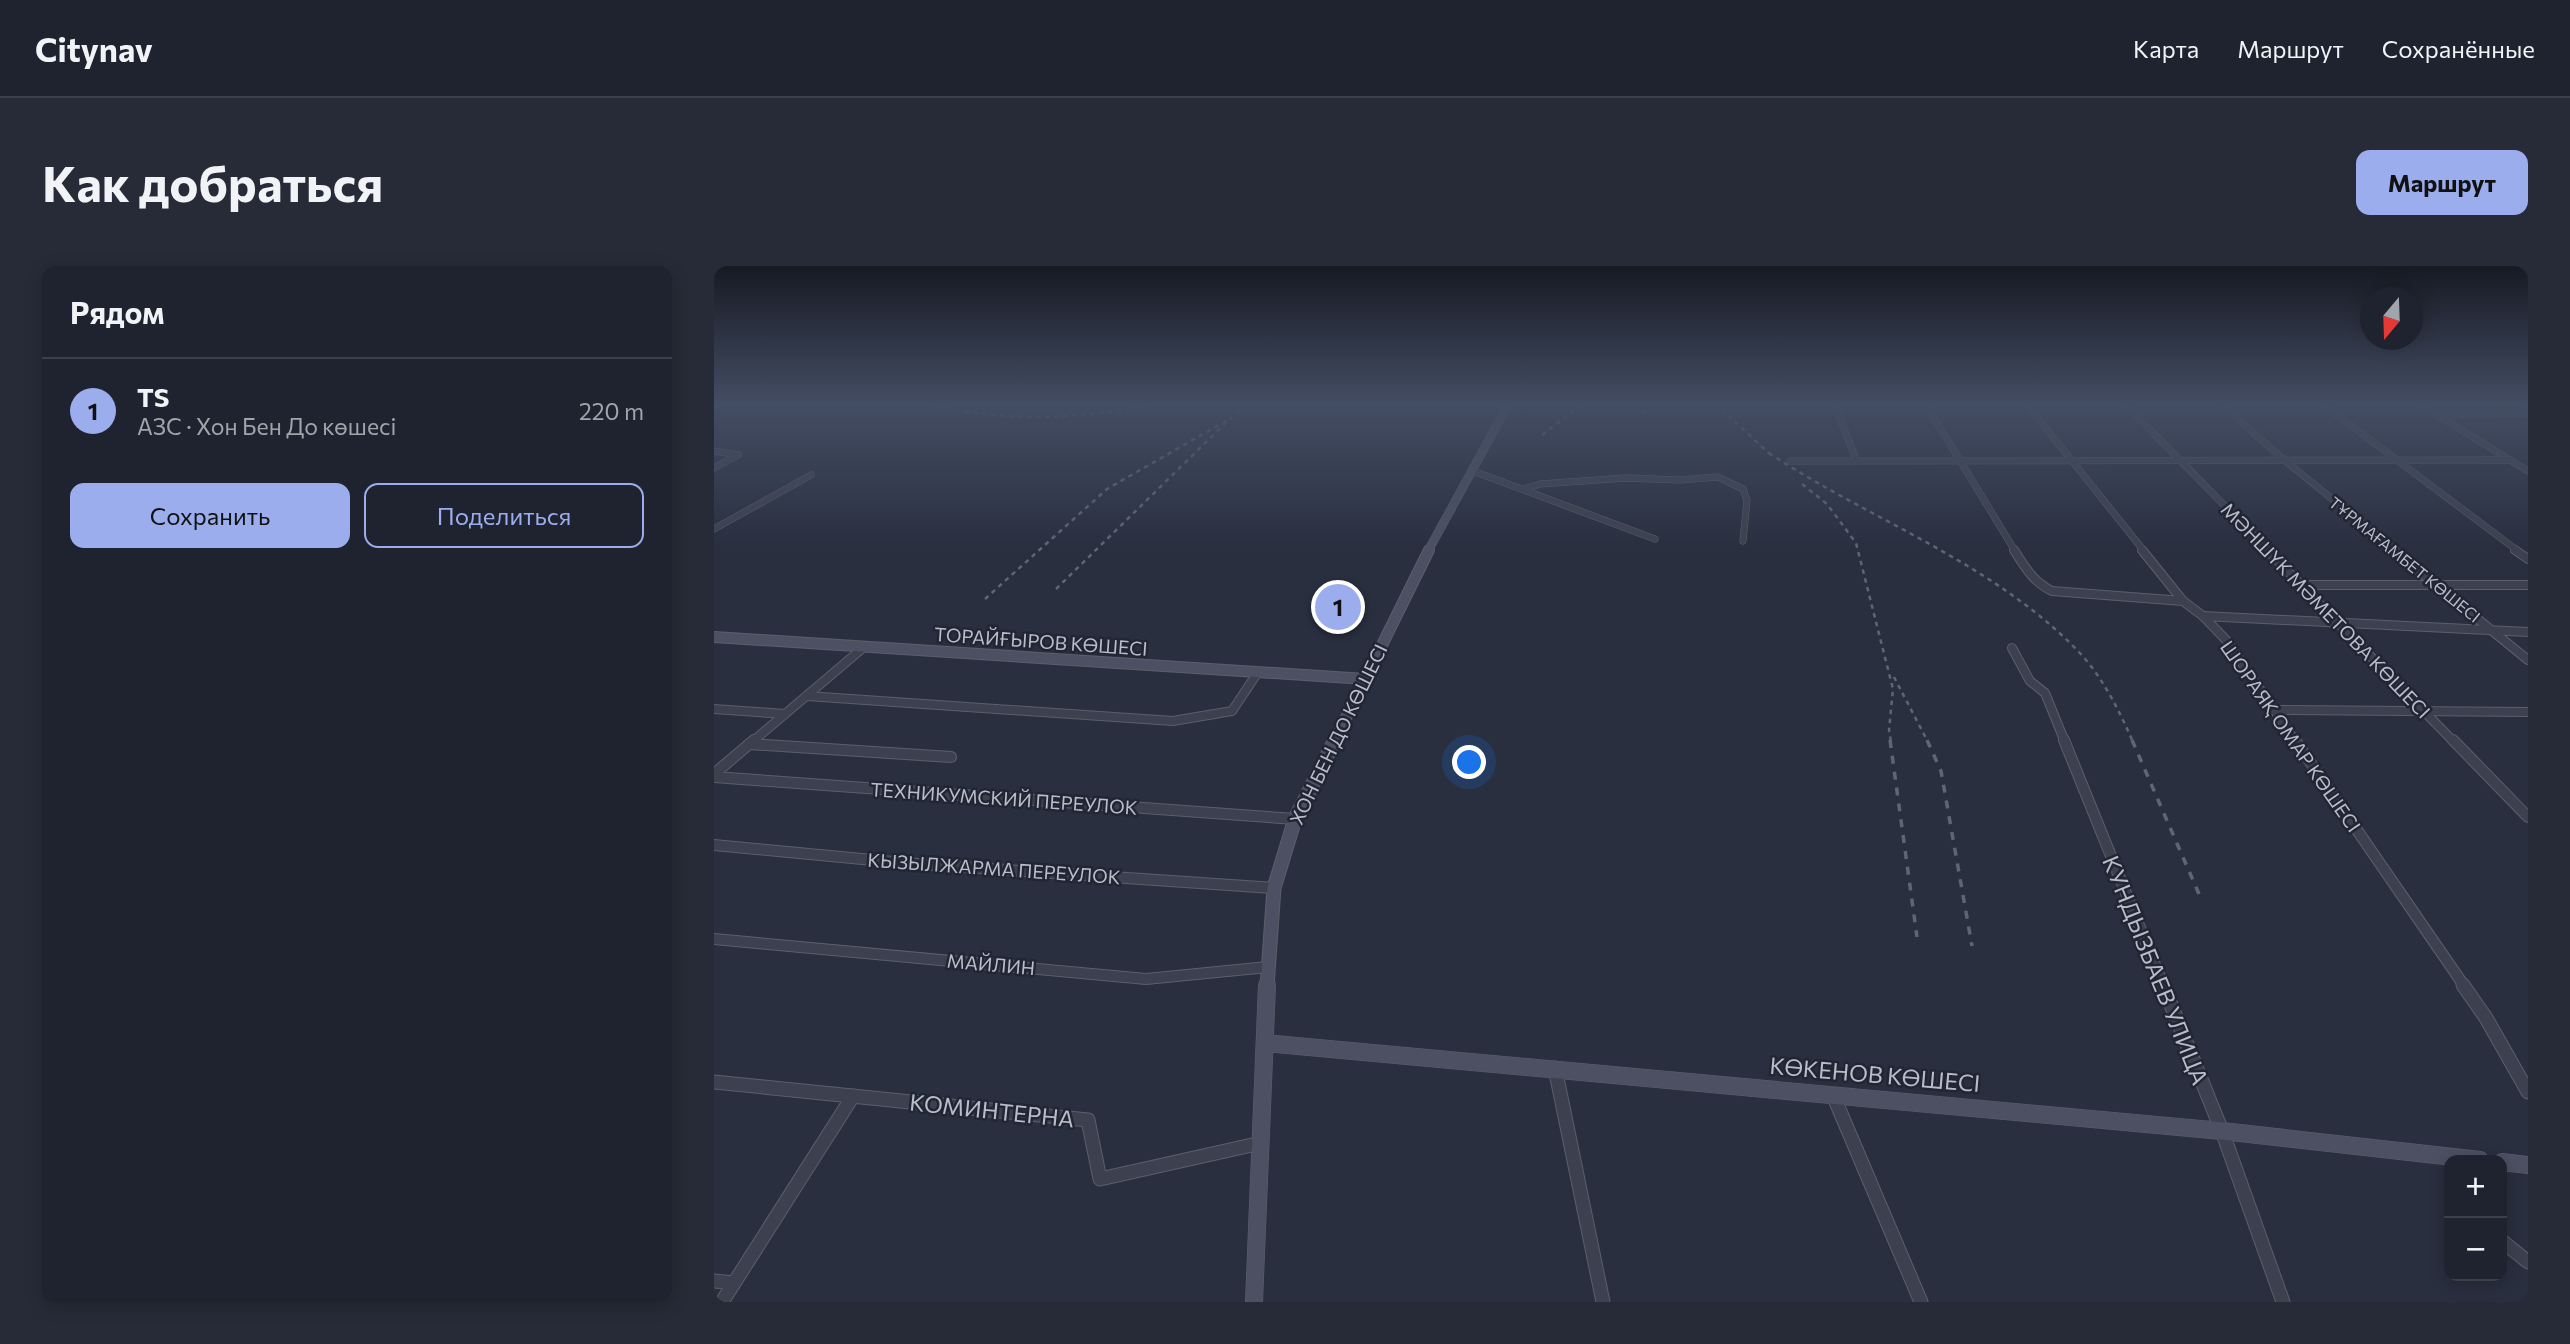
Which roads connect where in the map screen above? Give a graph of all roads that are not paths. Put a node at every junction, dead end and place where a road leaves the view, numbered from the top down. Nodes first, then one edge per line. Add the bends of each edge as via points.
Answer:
1 (716, 451) edge
2 (1484, 451) edge
3 (1853, 451) edge
4 (1954, 451) edge
5 (2067, 451) edge
6 (2171, 451) edge
7 (2274, 451) edge
8 (2387, 451) edge
9 (2496, 451) edge
10 (1856, 459) junction
11 (1959, 459) junction
12 (2179, 459) junction
13 (2283, 459) junction
14 (2074, 460) junction
15 (2399, 460) junction
16 (2510, 460) junction
17 (1790, 461) dead end
18 (714, 468) edge
19 (1474, 471) junction
20 (2528, 471) edge
21 (811, 475) dead end
22 (1524, 489) junction
23 (714, 529) edge
24 (1655, 539) dead end
25 (1742, 541) dead end
26 (2528, 559) edge
27 (2302, 585) junction
28 (2528, 585) edge
29 (2436, 586) junction
30 (2183, 601) junction
31 (2203, 616) junction
32 (2337, 623) junction
33 (2492, 630) junction
34 (2528, 632) edge
35 (714, 638) edge
36 (864, 647) junction
37 (2012, 648) dead end
38 (2528, 660) edge
39 (1258, 672) junction
40 (1366, 679) junction
41 (807, 696) junction
42 (714, 709) edge
43 (2422, 709) junction
44 (2273, 710) junction
45 (2528, 712) edge
46 (785, 714) junction
47 (749, 744) junction
48 (951, 757) dead end
49 (714, 775) edge
50 (2528, 817) edge
51 (1295, 819) junction
52 (714, 845) edge
53 (1274, 888) junction
54 (714, 939) edge
55 (1268, 967) junction
56 (1265, 1043) junction
57 (1555, 1068) junction
58 (714, 1082) edge
59 (2528, 1092) edge
60 (1833, 1095) junction
61 (853, 1096) junction
62 (2222, 1131) junction
63 (1261, 1143) junction
64 (2444, 1158) edge
65 (2507, 1163) edge
66 (2528, 1165) edge
67 (2507, 1245) edge
68 (2528, 1262) edge
69 (714, 1281) edge
70 (734, 1283) junction
71 (722, 1302) edge
72 (1254, 1302) edge
73 (1602, 1302) edge
74 (1921, 1302) edge
75 (2283, 1302) edge

1 - 18 street via 738,455
2 - 19 street, ХОН БЕН ДО КӨШЕСІ
3 - 10 street
4 - 11 street
5 - 14 street, ШОРАЯҚ ОМАР КӨШЕСІ
6 - 12 street, МӘНШҮК МӘМЕТОВА КӨШЕСІ
7 - 13 street, ТҰРМАҒАМБЕТ КӨШЕСІ
8 - 15 street
9 - 16 street
10 - 11 street
10 - 17 street
11 - 14 street
11 - 30 street via 2040,585 2052,591
12 - 13 street
12 - 14 street
12 - 27 street, МӘНШҮК МӘМЕТОВА КӨШЕСІ
13 - 15 street
13 - 29 street, ТҰРМАҒАМБЕТ КӨШЕСІ
14 - 30 street, ШОРАЯҚ ОМАР КӨШЕСІ
15 - 16 street
15 - 26 street
16 - 20 street
19 - 22 street
19 - 40 street, ХОН БЕН ДО КӨШЕСІ via 1410,584
21 - 23 street
22 - 24 street
22 - 25 street via 1626,478 1718,477 1743,489 1747,500
27 - 29 street
27 - 32 street, МӘНШҮК МӘМЕТОВА КӨШЕСІ
28 - 29 street
29 - 33 street, ТҰРМАҒАМБЕТ КӨШЕСІ
30 - 31 street, ШОРАЯҚ ОМАР КӨШЕСІ
31 - 32 street
31 - 44 street, ШОРАЯҚ ОМАР КӨШЕСІ via 2227,640
32 - 33 street
32 - 43 street, МӘНШҮК МӘМЕТОВА КӨШЕСІ
33 - 34 street
33 - 38 street, ТҰРМАҒАМБЕТ КӨШЕСІ
35 - 36 street, ТОРАЙҒЫРОВ КӨШЕСІ
36 - 39 street, ТОРАЙҒЫРОВ КӨШЕСІ
36 - 41 street
37 - 62 street, КУНДЫЗБАЕВ УЛИЦА via 2031,681 2045,694
39 - 40 street, ТОРАЙҒЫРОВ КӨШЕСІ
39 - 41 street via 1232,712 1173,721
40 - 51 street, ХОН БЕН ДО КӨШЕСІ
41 - 46 street
42 - 46 street
43 - 44 street
43 - 45 street
43 - 50 street, МӘНШҮК МӘМЕТОВА КӨШЕСІ
44 - 59 street, ШОРАЯҚ ОМАР КӨШЕСІ via 2486,1018
46 - 47 street
47 - 48 street
47 - 49 street
49 - 51 street, ТЕХНИКУМСКИЙ ПЕРЕУЛОК
51 - 53 street, ХОН БЕН ДО КӨШЕСІ
52 - 53 street, КЫЗЫЛЖАРМА ПЕРЕУЛОК
53 - 55 street, ХОН БЕН ДО КӨШЕСІ
54 - 55 street, МАЙЛИН via 1146,979
55 - 56 street, ХОН БЕН ДО КӨШЕСІ
56 - 57 street, КӨКЕНОВ КӨШЕСІ
56 - 63 street, ХОН БЕН ДО КӨШЕСІ
57 - 60 street, КӨКЕНОВ КӨШЕСІ
57 - 73 street
58 - 61 street, КОМИНТЕРНА
60 - 62 street, КӨКЕНОВ КӨШЕСІ
60 - 74 street
61 - 63 street, КОМИНТЕРНА via 1088,1120 1100,1179
61 - 70 street
62 - 64 street, КӨКЕНОВ КӨШЕСІ
62 - 75 street, КУНДЫЗБАЕВ УЛИЦА
63 - 72 street, ХОН БЕН ДО КӨШЕСІ
65 - 66 street
67 - 68 street
69 - 70 street
70 - 71 street

